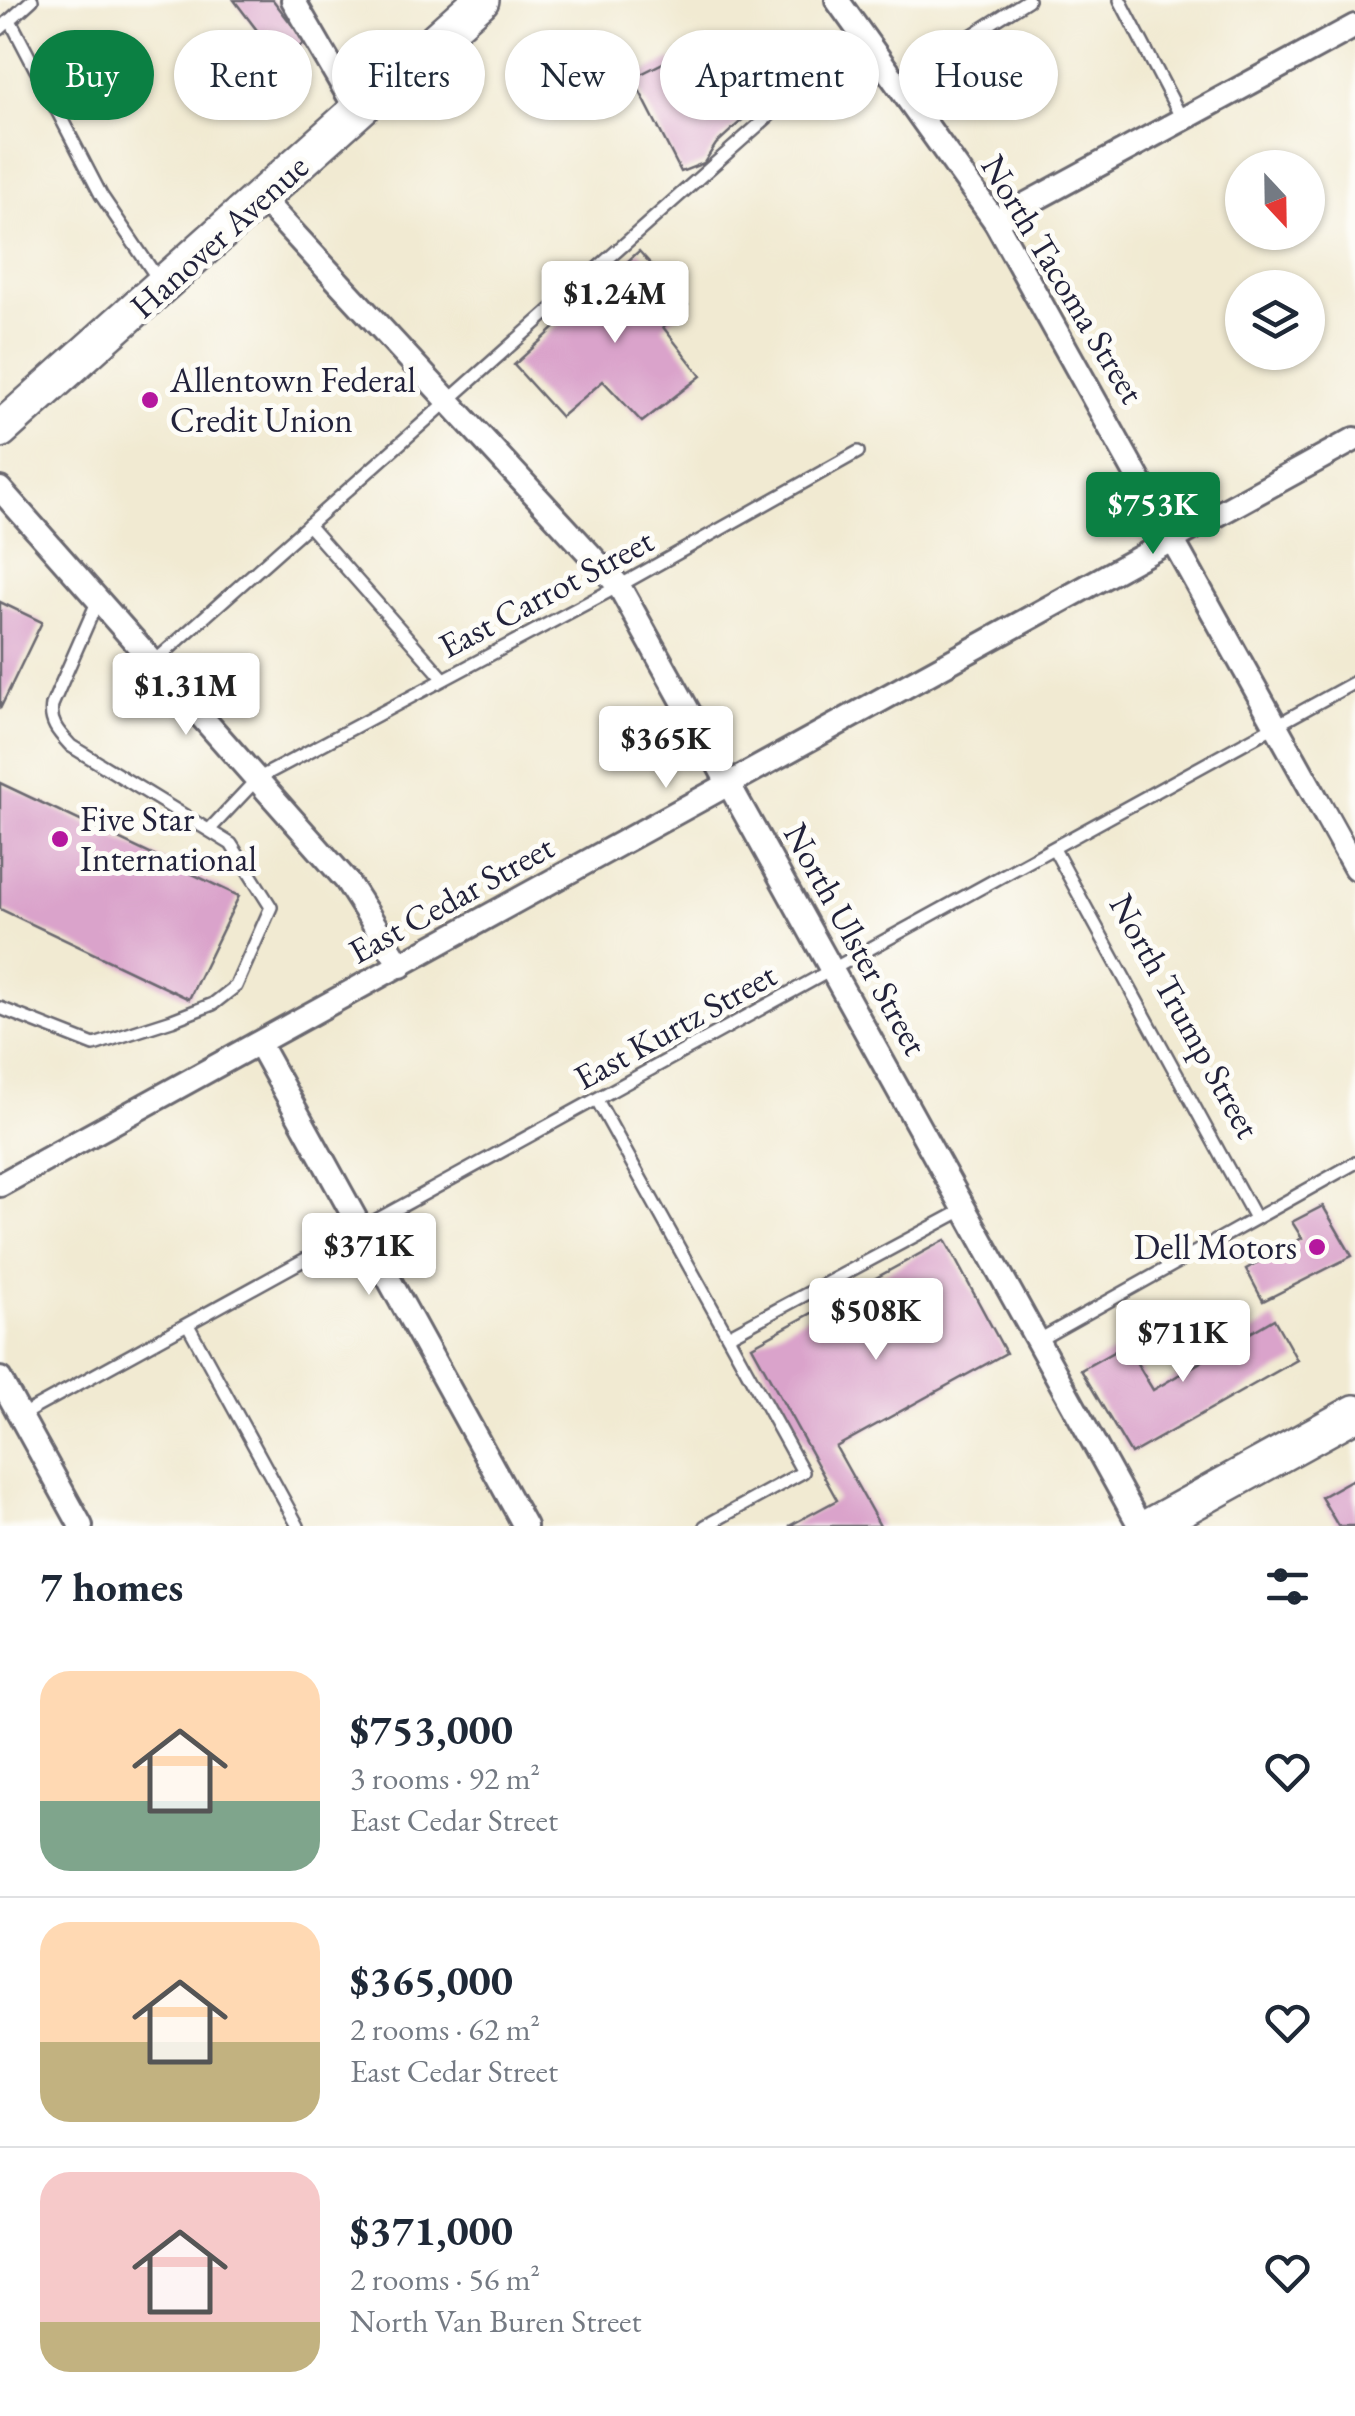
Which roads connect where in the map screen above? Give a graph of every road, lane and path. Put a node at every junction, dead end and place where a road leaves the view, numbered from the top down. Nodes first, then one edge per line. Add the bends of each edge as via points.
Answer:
1 (32, 0) edge
2 (293, 0) edge
3 (481, 0) edge
4 (837, 0) edge
5 (1028, 0) edge
6 (1120, 0) edge
7 (5, 24) edge
8 (1355, 26) edge
9 (448, 30) edge
10 (858, 30) edge
11 (879, 60) edge
12 (332, 67) edge
13 (896, 84) junction
14 (1182, 118) junction
15 (349, 120) edge
16 (764, 120) edge
17 (262, 198) junction
18 (995, 221) junction
19 (162, 286) junction
20 (446, 402) junction
21 (0, 430) edge
22 (1355, 439) edge
23 (858, 452) dead end
24 (0, 489) edge
25 (308, 525) junction
26 (1174, 539) junction
27 (619, 586) junction
28 (98, 600) junction
29 (154, 662) junction
30 (444, 679) junction
31 (1355, 682) edge
32 (1276, 727) junction
33 (257, 780) junction
34 (731, 785) junction
35 (209, 830) junction
36 (1054, 848) junction
37 (1355, 868) edge
38 (401, 966) junction
39 (834, 970) junction
40 (0, 1008) edge
41 (259, 1044) junction
42 (597, 1100) junction
43 (1355, 1162) edge
44 (0, 1185) edge
45 (965, 1209) junction
46 (1255, 1218) junction
47 (361, 1230) junction
48 (188, 1324) junction
49 (728, 1336) junction
50 (1037, 1341) junction
51 (0, 1379) edge
52 (1355, 1414) edge
53 (20, 1416) junction
54 (81, 1526) edge
55 (298, 1526) edge
56 (525, 1526) edge
57 (706, 1526) edge
58 (1140, 1526) edge
59 (1150, 1526) edge

1 - 7 lane
2 - 12 street
3 - 9 main road, Hanover Avenue
4 - 10 street, North Tacoma Street
5 - 13 lane
6 - 14 lane
7 - 19 lane via 101,196
8 - 14 street
11 - 13 street, North Tacoma Street
13 - 18 street, North Tacoma Street
14 - 18 street
15 - 17 main road, Hanover Avenue
16 - 20 lane
17 - 19 main road, Hanover Avenue
17 - 20 street, North Ulster Street
18 - 26 street, North Tacoma Street
19 - 21 main road, Hanover Avenue
20 - 25 lane
20 - 27 street, North Ulster Street
22 - 26 street, East Cedar Street
23 - 27 lane, East Carrot Street
24 - 28 street
25 - 29 lane
25 - 30 lane
26 - 32 street, North Tacoma Street
26 - 34 street, East Cedar Street
27 - 30 lane, East Carrot Street
27 - 34 street, North Ulster Street
28 - 29 street
28 - 35 lane via 50,716 71,746
29 - 33 street
30 - 33 lane, East Carrot Street
31 - 32 lane, East Kurtz Street
32 - 36 lane, East Kurtz Street
32 - 37 street, North Tacoma Street
33 - 35 lane, East Carrot Street
33 - 38 street via 346,880
34 - 38 street, East Cedar Street
34 - 39 street, North Ulster Street
35 - 40 lane via 231,844 271,906 236,986 213,1004 94,1045
36 - 39 lane, East Kurtz Street
36 - 46 lane, North Trump Street
38 - 41 street, East Cedar Street
39 - 42 lane, East Kurtz Street
39 - 45 street, North Ulster Street
41 - 44 street, East Cedar Street
41 - 47 street
42 - 47 lane, East Kurtz Street
42 - 49 lane
43 - 46 lane
45 - 49 lane
45 - 50 street, North Ulster Street
46 - 50 lane
47 - 48 lane, East Kurtz Street
47 - 56 street
48 - 53 lane, East Kurtz Street
48 - 55 lane
49 - 57 lane via 803,1472
50 - 58 street, North Ulster Street
51 - 53 street
52 - 59 main road
53 - 54 street

